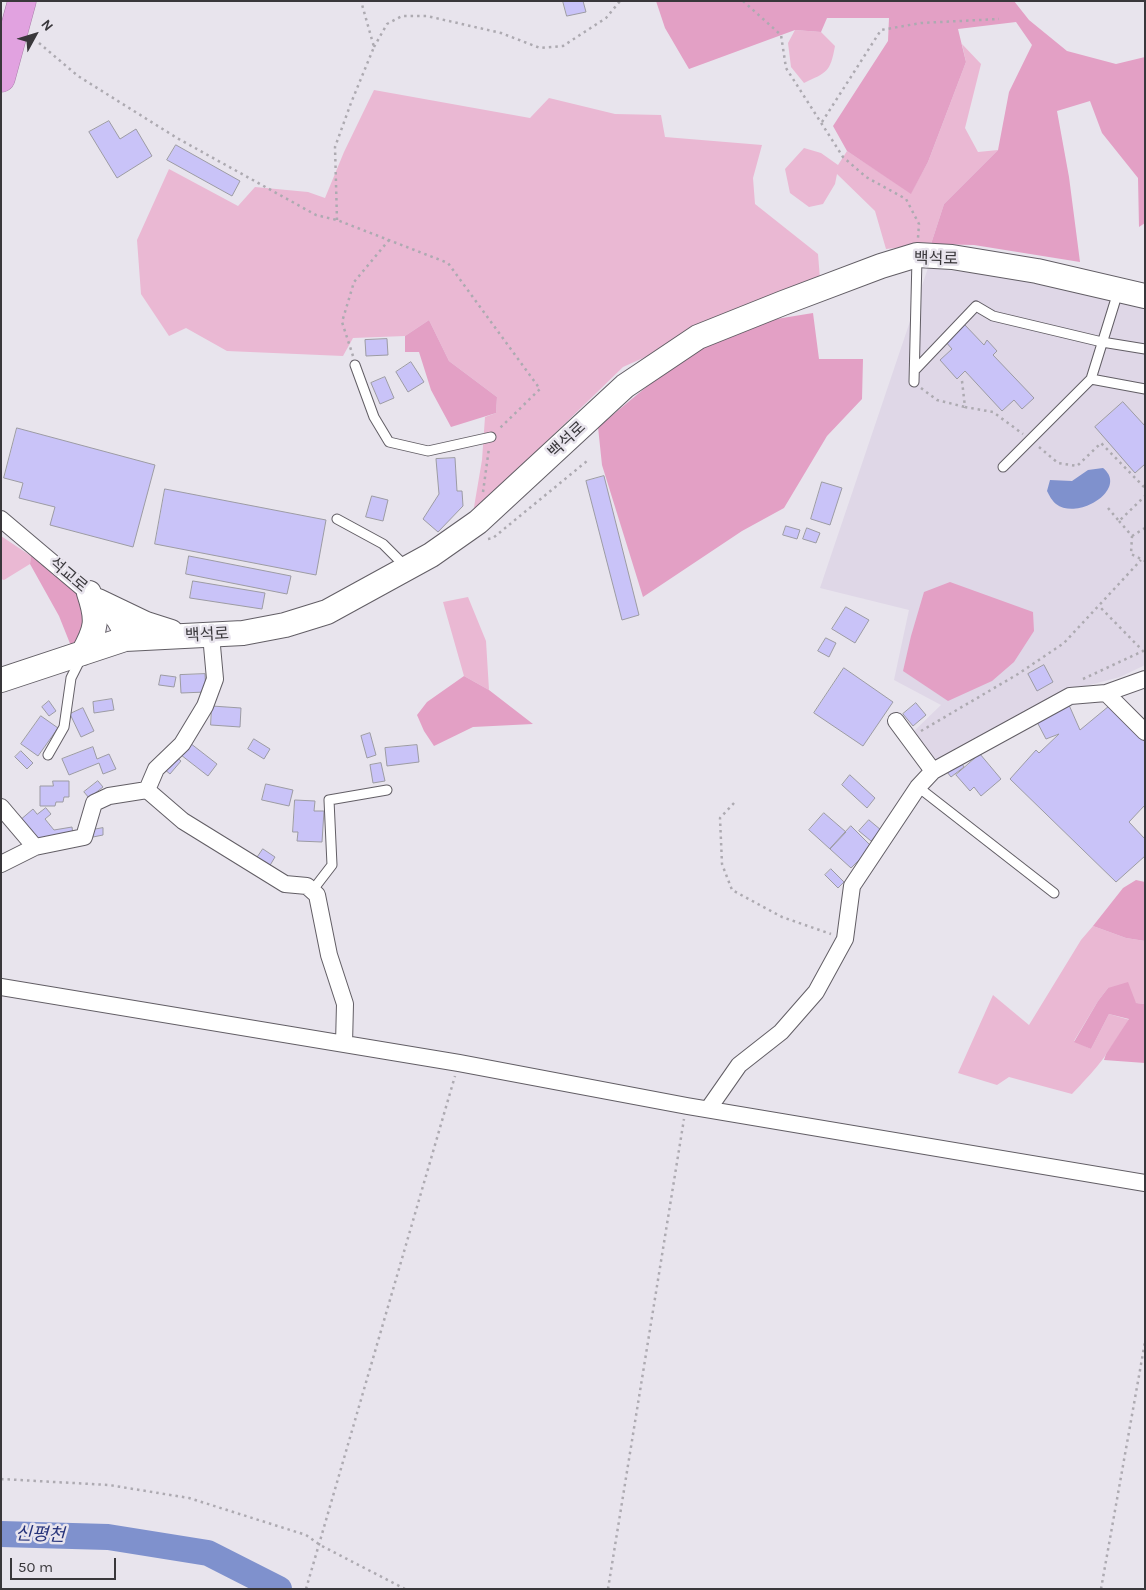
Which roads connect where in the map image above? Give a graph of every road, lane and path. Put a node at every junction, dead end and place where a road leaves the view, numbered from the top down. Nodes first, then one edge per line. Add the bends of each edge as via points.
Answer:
1 (6, 1) edge
2 (22, 1) edge
3 (361, 1) edge
4 (620, 1) edge
5 (743, 1) edge
6 (1, 15) edge
7 (999, 20) dead end
8 (39, 43) dead end
9 (374, 47) junction
10 (1, 78) edge
11 (822, 122) junction
12 (337, 220) junction
13 (390, 240) junction
14 (917, 255) junction
15 (1119, 289) junction
16 (1145, 296) edge
17 (1102, 342) junction
18 (1145, 350) edge
19 (355, 364) joint
20 (915, 370) junction
21 (1091, 379) junction
22 (962, 381) dead end
23 (914, 382) joint
24 (1145, 389) edge
25 (965, 407) junction
26 (491, 437) junction
27 (1030, 439) junction
28 (1003, 467) dead end
29 (1145, 488) edge
30 (1145, 496) edge
31 (1108, 508) dead end
32 (1, 519) edge
33 (337, 519) dead end
34 (1119, 521) junction
35 (478, 522) junction
36 (1145, 528) edge
37 (1132, 536) junction
38 (1143, 561) edge
39 (407, 568) junction
40 (94, 597) junction
41 (1099, 606) junction
42 (211, 634) junction
43 (185, 636) junction
44 (125, 639) junction
45 (83, 653) junction
46 (1145, 679) edge
47 (1, 680) edge
48 (1076, 683) dead end
49 (1106, 692) junction
50 (896, 721) dead end
51 (919, 732) dead end
52 (1145, 732) edge
53 (48, 756) dead end
54 (932, 772) junction
55 (918, 787) junction
56 (147, 790) junction
57 (387, 790) dead end
58 (734, 803) dead end
59 (1, 807) edge
60 (35, 847) junction
61 (1, 864) edge
62 (312, 891) junction
63 (1054, 893) dead end
64 (844, 939) junction
65 (1, 987) edge
66 (344, 1044) junction
67 (458, 1063) junction
68 (687, 1106) junction
69 (709, 1108) junction
70 (1145, 1183) edge
71 (1145, 1342) edge
72 (1, 1479) edge
73 (320, 1545) junction
74 (306, 1589) edge
75 (404, 1589) edge
76 (608, 1589) edge
77 (1101, 1589) edge

1 - 6 highway
2 - 10 highway
3 - 9 path
4 - 9 path via 606,18 563,46 540,48 491,31 427,16 402,16 387,24
5 - 11 path via 781,35 786,68
7 - 11 path via 921,23 881,30
8 - 12 path via 78,76 177,138 316,214
9 - 12 path via 335,147
11 - 14 path via 843,157 866,177 906,199 919,224
12 - 13 path
13 - 19 path via 354,282 342,322
13 - 26 path via 448,263 540,389
14 - 15 street, 백석로 via 1037,270
14 - 20 lane
14 - 35 street, 백석로 via 792,299 698,337 625,386
15 - 16 street, 백석로
15 - 17 lane
17 - 18 lane
17 - 20 lane via 993,316 976,306
17 - 21 lane
19 - 26 lane via 374,417 389,442 428,451
20 - 23 lane
21 - 24 lane
21 - 27 lane
22 - 25 path
23 - 25 path via 937,400
25 - 27 path via 993,412
26 - 35 path
27 - 28 lane
27 - 29 path via 1058,464 1077,466 1101,443
30 - 34 path
31 - 34 path
32 - 40 street, 석교로
33 - 39 lane via 383,544
34 - 37 path
35 - 39 street, 백석로
36 - 37 path
37 - 38 path via 1131,554
38 - 41 path
39 - 42 street, 백석로 via 327,612 243,633
40 - 43 street via 158,629
40 - 44 street, 석교로 via 115,621
40 - 45 street via 95,628
41 - 48 path via 1143,651
41 - 51 path via 1064,643
42 - 43 street, 백석로
42 - 56 street via 215,678 205,706 182,744 156,769
43 - 44 street, 백석로
44 - 45 street, 백석로
45 - 47 street, 백석로
45 - 53 lane via 71,678 64,727
46 - 49 street
49 - 52 street
49 - 54 street via 1070,696
50 - 54 street
54 - 55 street
55 - 63 lane
55 - 64 street via 852,886
56 - 60 street via 109,796 94,803 84,837
56 - 62 street via 183,821 285,884 307,886
57 - 62 lane via 329,800 332,865
58 - 64 path via 720,818 722,864 732,890 782,917
59 - 60 street
60 - 61 street
62 - 66 street via 317,896 329,955 345,1004
64 - 69 street via 816,992 782,1032 739,1065
65 - 66 street
66 - 67 street
67 - 68 street
67 - 73 path
68 - 69 street
68 - 76 path
69 - 70 street
71 - 77 path
72 - 73 path via 109,1485 189,1498 306,1535
73 - 74 path
73 - 75 path

